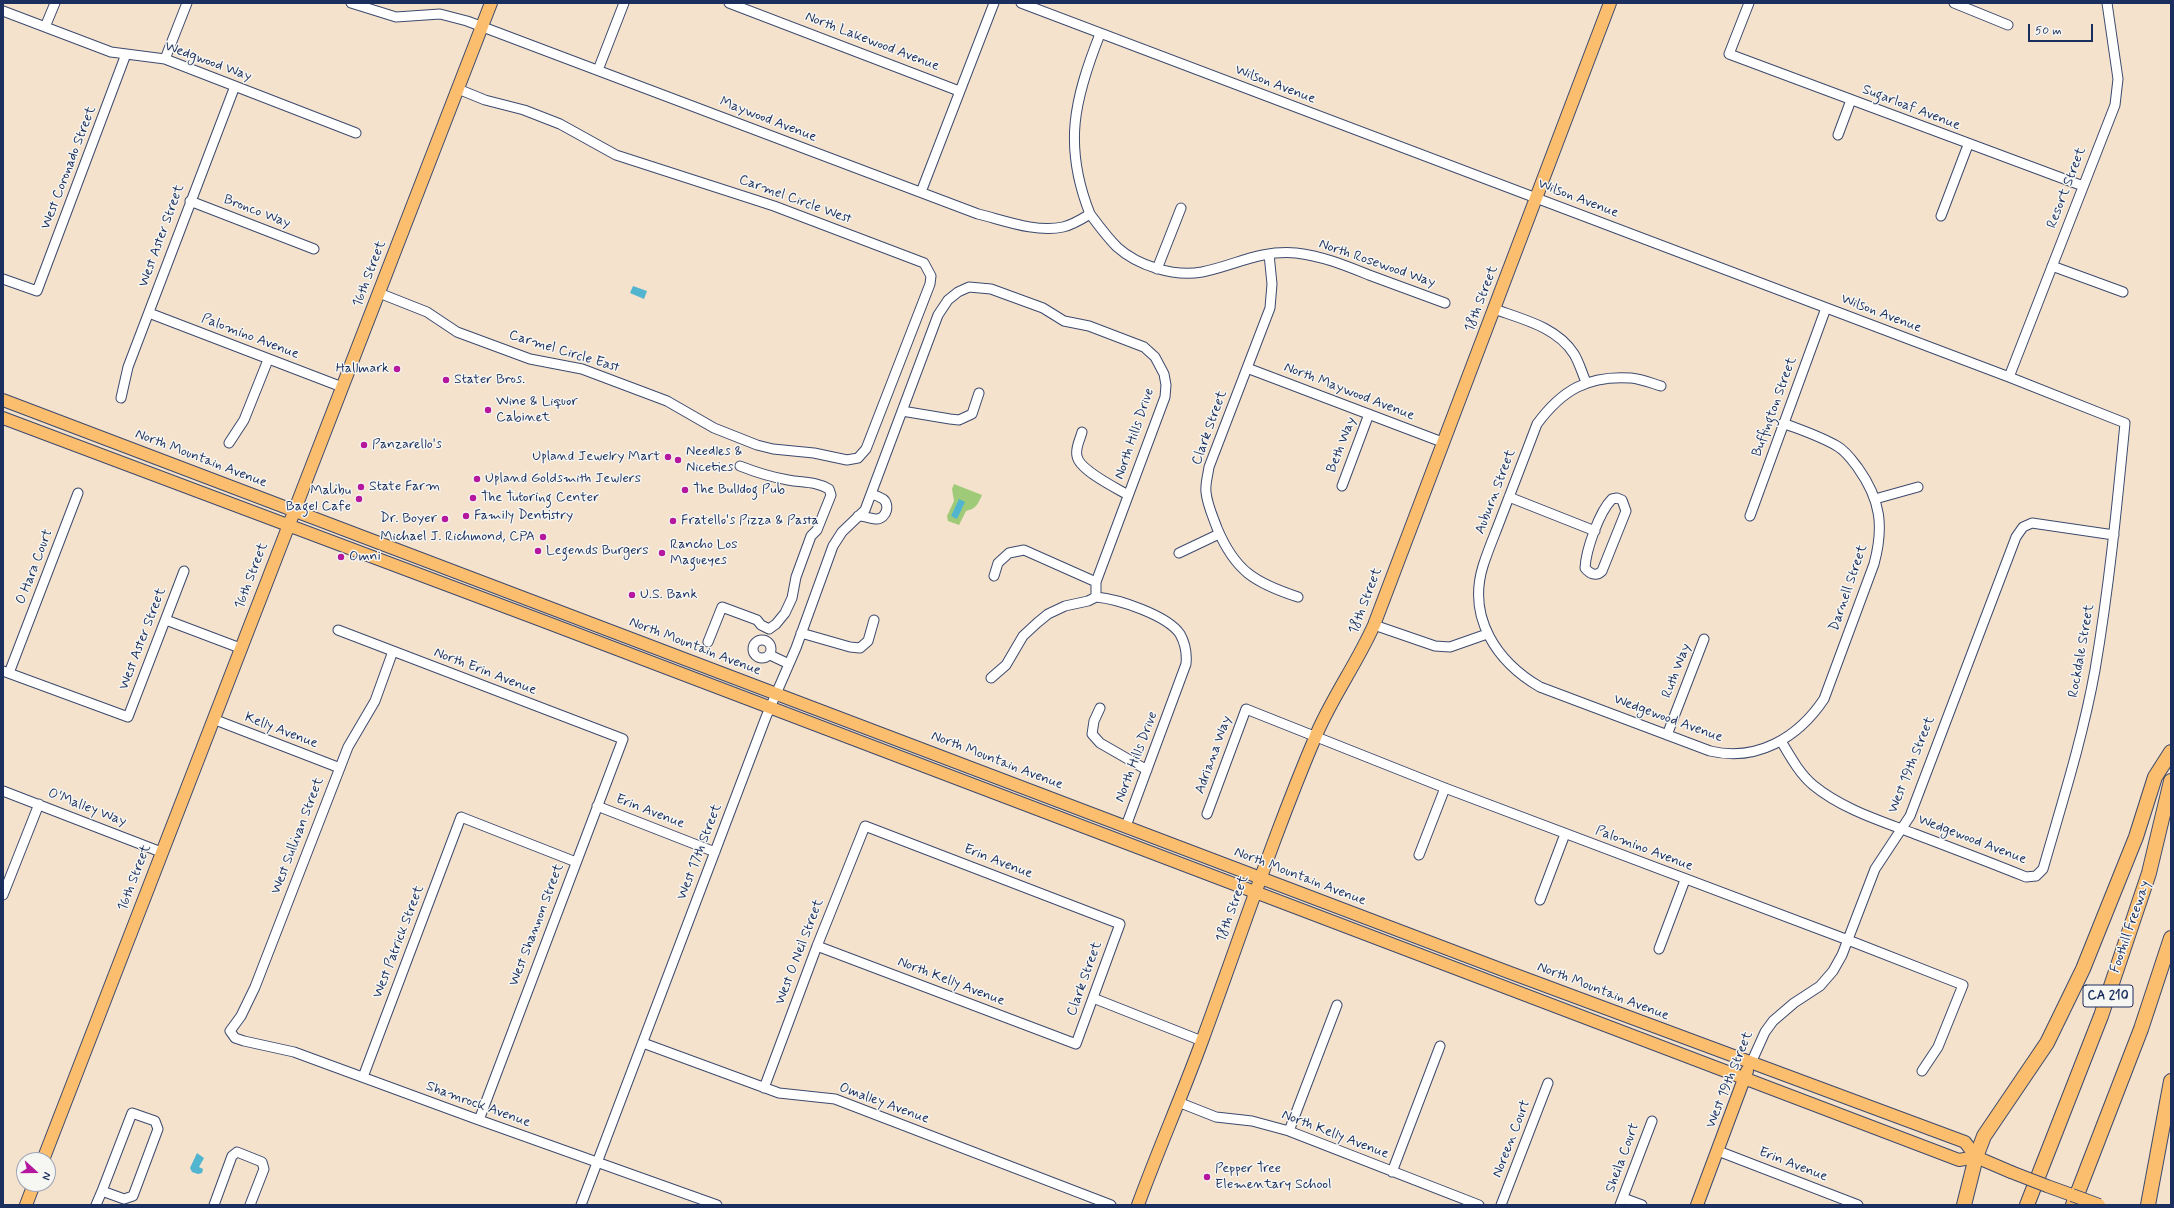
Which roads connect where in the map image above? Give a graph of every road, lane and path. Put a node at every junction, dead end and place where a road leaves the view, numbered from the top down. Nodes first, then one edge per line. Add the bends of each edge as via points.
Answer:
1 (55, 3) edge
2 (187, 3) edge
3 (351, 3) edge
4 (491, 3) edge
5 (624, 3) edge
6 (729, 3) edge
7 (994, 3) edge
8 (1021, 3) edge
9 (1610, 3) edge
10 (1749, 3) edge
11 (1954, 3) edge
12 (2107, 3) edge
13 (3, 11) edge
14 (2008, 25) dead end
15 (45, 27) junction
16 (482, 27) junction
17 (1100, 34) junction
18 (126, 54) junction
19 (165, 60) junction
20 (598, 70) junction
21 (235, 86) junction
22 (458, 90) junction
23 (959, 91) junction
24 (1851, 100) junction
25 (356, 133) dead end
26 (1838, 135) dead end
27 (1968, 145) junction
28 (2083, 186) junction
29 (921, 192) junction
30 (1536, 198) junction
31 (190, 201) junction
32 (1181, 208) dead end
33 (1090, 214) junction
34 (1941, 216) dead end
35 (314, 249) dead end
36 (1269, 254) junction
37 (2052, 266) junction
38 (1157, 269) junction
39 (3, 279) edge
40 (2123, 292) dead end
41 (379, 293) junction
42 (1445, 303) dead end
43 (1826, 308) junction
44 (1494, 309) junction
45 (148, 313) junction
46 (268, 360) junction
47 (1247, 368) junction
48 (2009, 377) junction
49 (1586, 382) junction
50 (1660, 386) dead end
51 (342, 388) junction
52 (979, 393) dead end
53 (121, 398) dead end
54 (3, 400) edge
55 (902, 411) junction
56 (1369, 414) junction
57 (3, 418) edge
58 (1783, 423) junction
59 (2125, 423) joint
60 (1082, 432) dead end
61 (1442, 442) junction
62 (229, 443) dead end
63 (858, 458) joint
64 (884, 461) joint
65 (740, 466) dead end
66 (1342, 486) dead end
67 (1918, 487) dead end
68 (78, 493) dead end
69 (871, 494) junction
70 (1128, 495) junction
71 (1509, 497) junction
72 (1875, 499) junction
73 (294, 511) junction
74 (858, 516) junction
75 (1750, 516) dead end
76 (288, 526) junction
77 (1595, 531) junction
78 (1219, 534) junction
79 (2114, 535) junction
80 (1179, 553) dead end
81 (184, 571) dead end
82 (994, 576) dead end
83 (1096, 582) junction
84 (1096, 597) junction
85 (1298, 597) dead end
86 (549, 606) junction
87 (166, 620) junction
88 (874, 620) dead end
89 (542, 621) junction
90 (1374, 625) junction
91 (768, 629) junction
92 (338, 630) dead end
93 (800, 633) junction
94 (1487, 634) junction
95 (1704, 639) dead end
96 (765, 640) junction
97 (708, 642) dead end
98 (240, 648) junction
99 (393, 652) junction
100 (770, 655) junction
101 (789, 664) junction
102 (6, 672) edge
103 (991, 678) dead end
104 (776, 694) junction
105 (770, 708) junction
106 (1100, 708) dead end
107 (213, 719) junction
108 (1316, 735) junction
109 (1667, 735) junction
110 (623, 740) joint
111 (1781, 741) junction
112 (2171, 752) edge
113 (340, 768) junction
114 (1147, 770) junction
115 (2171, 781) edge
116 (1445, 788) junction
117 (3, 792) edge
118 (39, 804) junction
119 (597, 806) junction
120 (1207, 814) dead end
121 (865, 826) joint
122 (1126, 826) junction
123 (1903, 829) junction
124 (1566, 834) junction
125 (161, 852) junction
126 (715, 852) junction
127 (1419, 855) dead end
128 (576, 862) junction
129 (2036, 876) joint
130 (1261, 878) junction
131 (1685, 880) junction
132 (1255, 893) junction
133 (3, 895) edge
134 (1540, 900) dead end
135 (1120, 924) joint
136 (2171, 938) edge
137 (1848, 940) junction
138 (817, 946) junction
139 (1659, 949) dead end
140 (1093, 998) junction
141 (1336, 1005) dead end
142 (230, 1032) joint
143 (1202, 1041) junction
144 (643, 1043) junction
145 (1076, 1044) joint
146 (1440, 1046) dead end
147 (1751, 1063) junction
148 (1922, 1071) dead end
149 (363, 1077) junction
150 (1744, 1078) junction
151 (2171, 1081) edge
152 (1548, 1083) dead end
153 (764, 1088) junction
154 (1178, 1102) junction
155 (479, 1120) junction
156 (1652, 1121) dead end
157 (1289, 1131) junction
158 (1718, 1151) junction
159 (46, 1152) edge
160 (1976, 1157) junction
161 (597, 1163) junction
162 (1392, 1172) junction
163 (102, 1191) junction
164 (31, 1192) edge
165 (1622, 1201) edge
166 (26, 1205) edge
167 (96, 1205) edge
168 (214, 1205) edge
169 (250, 1205) edge
170 (581, 1205) edge
171 (717, 1205) edge
172 (1111, 1205) edge
173 (1138, 1205) edge
174 (1479, 1205) edge
175 (1502, 1205) edge
176 (1642, 1205) edge
177 (1697, 1205) edge
178 (1858, 1205) edge
179 (1964, 1205) edge
180 (2027, 1205) edge
181 (2073, 1205) edge
182 (2098, 1205) edge
183 (2148, 1205) edge

1 - 15 street
2 - 19 street
3 - 16 street, Maywood Avenue via 396,17 440,14
4 - 16 main road, 16th Street
5 - 20 street
6 - 23 street, North Lakewood Avenue
7 - 23 street
8 - 17 street, Wilson Avenue
9 - 30 main road, 18th Street
10 - 24 street, Sugarloaf Avenue via 1729,54
11 - 14 street
12 - 28 street, Resort Street via 2118,79 2115,105
13 - 15 street, Wedgwood Way
15 - 18 street, Wedgwood Way via 111,52
16 - 20 street, Maywood Avenue
16 - 22 main road, 16th Street
17 - 30 street, Wilson Avenue
17 - 33 street via 1075,113 1076,168
18 - 19 street, Wedgwood Way via 154,56
18 - 39 street, West Coronado Street via 37,291
19 - 21 street, Wedgwood Way
20 - 29 street, Maywood Avenue
21 - 25 street, Wedgwood Way
21 - 31 street, West Aster Street
22 - 41 main road, 16th Street
22 - 63 street, Carmel Circle West via 560,124 616,155 774,206 924,263 931,276 930,284 877,424 866,449
23 - 29 street
24 - 26 street
24 - 27 street, Sugarloaf Avenue
27 - 28 street, Sugarloaf Avenue
27 - 34 street
28 - 37 street, Resort Street
29 - 33 street, Maywood Avenue via 978,214 1036,227 1065,227
30 - 43 street, Wilson Avenue
30 - 44 main road, 18th Street
31 - 35 street, Bronco Way
31 - 45 street, West Aster Street
32 - 38 street
33 - 38 street via 1118,248
36 - 38 street, North Rosewood Way via 1252,256 1202,272
36 - 42 street, North Rosewood Way via 1319,256
36 - 47 street, Clark Street via 1272,284 1270,308
37 - 40 street
37 - 48 street, Resort Street
41 - 51 main road, 16th Street
41 - 63 street, Carmel Circle East via 427,312 457,332 530,359 582,369 667,402 714,428 757,444 773,449 814,453 847,460
43 - 48 street, Wilson Avenue
43 - 58 street, Buffington Street
44 - 49 street via 1541,326 1560,339 1573,353
44 - 61 main road, 18th Street
45 - 46 street, Palomino Avenue
45 - 53 street, West Aster Street via 128,367
46 - 51 street, Palomino Avenue
46 - 62 street via 244,420
47 - 56 street, North Maywood Avenue
47 - 78 street, Clark Street via 1209,468 1206,492
48 - 59 street, Wilson Avenue
49 - 50 street via 1632,378
49 - 71 street, Auburn Street via 1550,406 1537,424
51 - 73 main road, 16th Street
52 - 55 street via 972,414 959,420
54 - 73 main road, North Mountain Avenue
55 - 64 street, North Hills Drive
55 - 70 street, North Hills Drive via 938,315 948,300 958,292 969,287 982,286 1043,308 1064,321 1089,326 1144,347 1155,357 1164,374 1165,397
56 - 61 street, North Maywood Avenue
56 - 66 street, Beth Way
57 - 76 main road, North Mountain Avenue
58 - 72 street, Darnell Street via 1838,447 1849,456
58 - 75 street, Buffington Street
59 - 79 street, Rockdale Street
60 - 70 street via 1076,457 1082,467
61 - 90 main road, 18th Street
64 - 69 street, West 17th Street
65 - 91 street via 790,480 820,484 829,489 831,495 809,543 785,613
67 - 72 street
68 - 102 street, O Hara Court
69 - 74 street, West 17th Street via 865,510
69 - 74 street via 884,500 887,505 886,512 877,519
70 - 83 street, North Hills Drive
71 - 77 street
71 - 94 street, Auburn Street via 1483,567 1480,583 1480,606
72 - 111 street, Darnell Street via 1880,521 1880,542 1824,699 1813,716
73 - 76 main road, 16th Street
73 - 86 main road, North Mountain Avenue
74 - 93 street, West 17th Street via 842,532 833,546
76 - 89 main road, North Mountain Avenue
76 - 98 main road, 16th Street
77 - 77 street via 1608,503 1612,499 1622,500 1626,510 1602,571 1596,575 1585,568
78 - 80 street
78 - 85 street, Clark Street via 1230,555 1243,569 1272,588
79 - 123 street, West 19th Street via 2032,523 2022,527
79 - 129 street, Rockdale Street via 2095,670 2071,773 2043,869
81 - 87 street, West Aster Street
82 - 83 street via 998,563 1008,553 1024,550
83 - 84 street, North Hills Drive
84 - 103 street via 1048,614 1023,636 1006,665
84 - 114 street, North Hills Drive via 1106,598 1159,617 1180,634 1185,647 1186,664
86 - 89 main road
86 - 104 main road, North Mountain Avenue
87 - 98 street
87 - 102 street, West Aster Street via 128,717
88 - 93 street via 868,641 860,648
89 - 105 main road, North Mountain Avenue
90 - 94 street via 1435,646 1450,648
90 - 108 main road, 18th Street via 1355,664 1331,702
91 - 96 street
91 - 97 street via 757,620 722,607
92 - 99 street, North Erin Avenue
93 - 101 street, West 17th Street
94 - 109 street, Wedgewood Avenue via 1497,651 1522,677 1540,687
95 - 109 street, Ruth Way
96 - 100 street via 771,645
96 - 100 street via 758,641 753,650 760,658
98 - 107 main road, 16th Street
99 - 110 street, North Erin Avenue
99 - 113 street, West Sullivan Street via 375,701 355,731
100 - 101 street
101 - 104 street, West 17th Street
104 - 105 street, West 17th Street
104 - 122 main road, North Mountain Avenue
105 - 126 street, West 17th Street
105 - 132 main road, North Mountain Avenue
106 - 114 street via 1092,734 1100,743
107 - 113 street, Kelly Avenue
107 - 125 main road, 16th Street
108 - 116 street, Palomino Avenue
108 - 120 street, Adriana Way via 1246,708
108 - 130 main road, 18th Street
109 - 111 street, Wedgewood Avenue via 1710,751 1728,754 1755,752
110 - 119 street, West Shannon Street
111 - 123 street, Wedgewood Avenue via 1794,764 1822,792 1852,808
112 - 160 highway via 2155,777 2136,837 2084,969 2047,1043 1984,1136
113 - 142 street, West Sullivan Street via 255,986 241,1016
114 - 122 street, North Hills Drive
115 - 180 highway, Foothill Freeway / CA 210 via 2149,873 2101,1016
116 - 124 street, Palomino Avenue
116 - 127 street
117 - 118 street, O'Malley Way
118 - 125 street, O'Malley Way
118 - 133 street
119 - 126 street, Erin Avenue
119 - 128 street, West Shannon Street
121 - 135 street, Erin Avenue
121 - 138 street, West O Neil Street
122 - 130 main road, North Mountain Avenue
123 - 129 street, Wedgewood Avenue via 2026,877
123 - 137 street, West 19th Street via 1875,869
124 - 131 street, Palomino Avenue
124 - 134 street
125 - 159 main road, 16th Street
126 - 144 street, West 17th Street
128 - 149 street, West Patrick Street via 461,817
128 - 155 street, West Shannon Street
130 - 132 main road, 18th Street
130 - 147 main road, North Mountain Avenue
131 - 137 street, Palomino Avenue
131 - 139 street
132 - 143 main road, 18th Street
132 - 150 main road, North Mountain Avenue
135 - 140 street, Clark Street
136 - 181 highway, CA 210 via 2141,1029
137 - 147 street, West 19th Street via 1833,971 1820,986 1794,1002 1773,1021
137 - 148 street, Palomino Avenue via 1963,985 1938,1047
138 - 145 street, North Kelly Avenue
138 - 153 street, West O Neil Street
140 - 143 street
140 - 145 street, Clark Street
141 - 157 street
142 - 149 street, Shamrock Avenue via 235,1038 294,1052
143 - 154 main road, 18th Street
144 - 153 street, Omalley Avenue
144 - 161 street, West 17th Street
146 - 162 street
147 - 150 main road, West 19th Street
147 - 160 main road, North Mountain Avenue via 1965,1142
149 - 155 street, Shamrock Avenue
150 - 158 main road, West 19th Street
150 - 160 main road, North Mountain Avenue via 1959,1160
151 - 183 highway
152 - 175 street, Noreen Court
153 - 172 street, Omalley Avenue via 779,1093 836,1099
154 - 157 street, North Kelly Avenue via 1216,1117 1252,1120
154 - 173 main road, 18th Street
155 - 161 street, Shamrock Avenue
156 - 165 street, Sheila Court
157 - 162 street, North Kelly Avenue
158 - 177 main road, West 19th Street
158 - 178 street, Erin Avenue
160 - 179 highway
160 - 182 main road, North Mountain Avenue, bridge
161 - 170 street, West 17th Street
161 - 171 street, Shamrock Avenue via 649,1179
162 - 174 street, North Kelly Avenue
163 - 163 street via 132,1114 156,1121 158,1129 132,1196 124,1199
163 - 167 street
164 - 166 main road
165 - 176 street
168 - 169 street via 232,1156 237,1152 262,1162 264,1168

